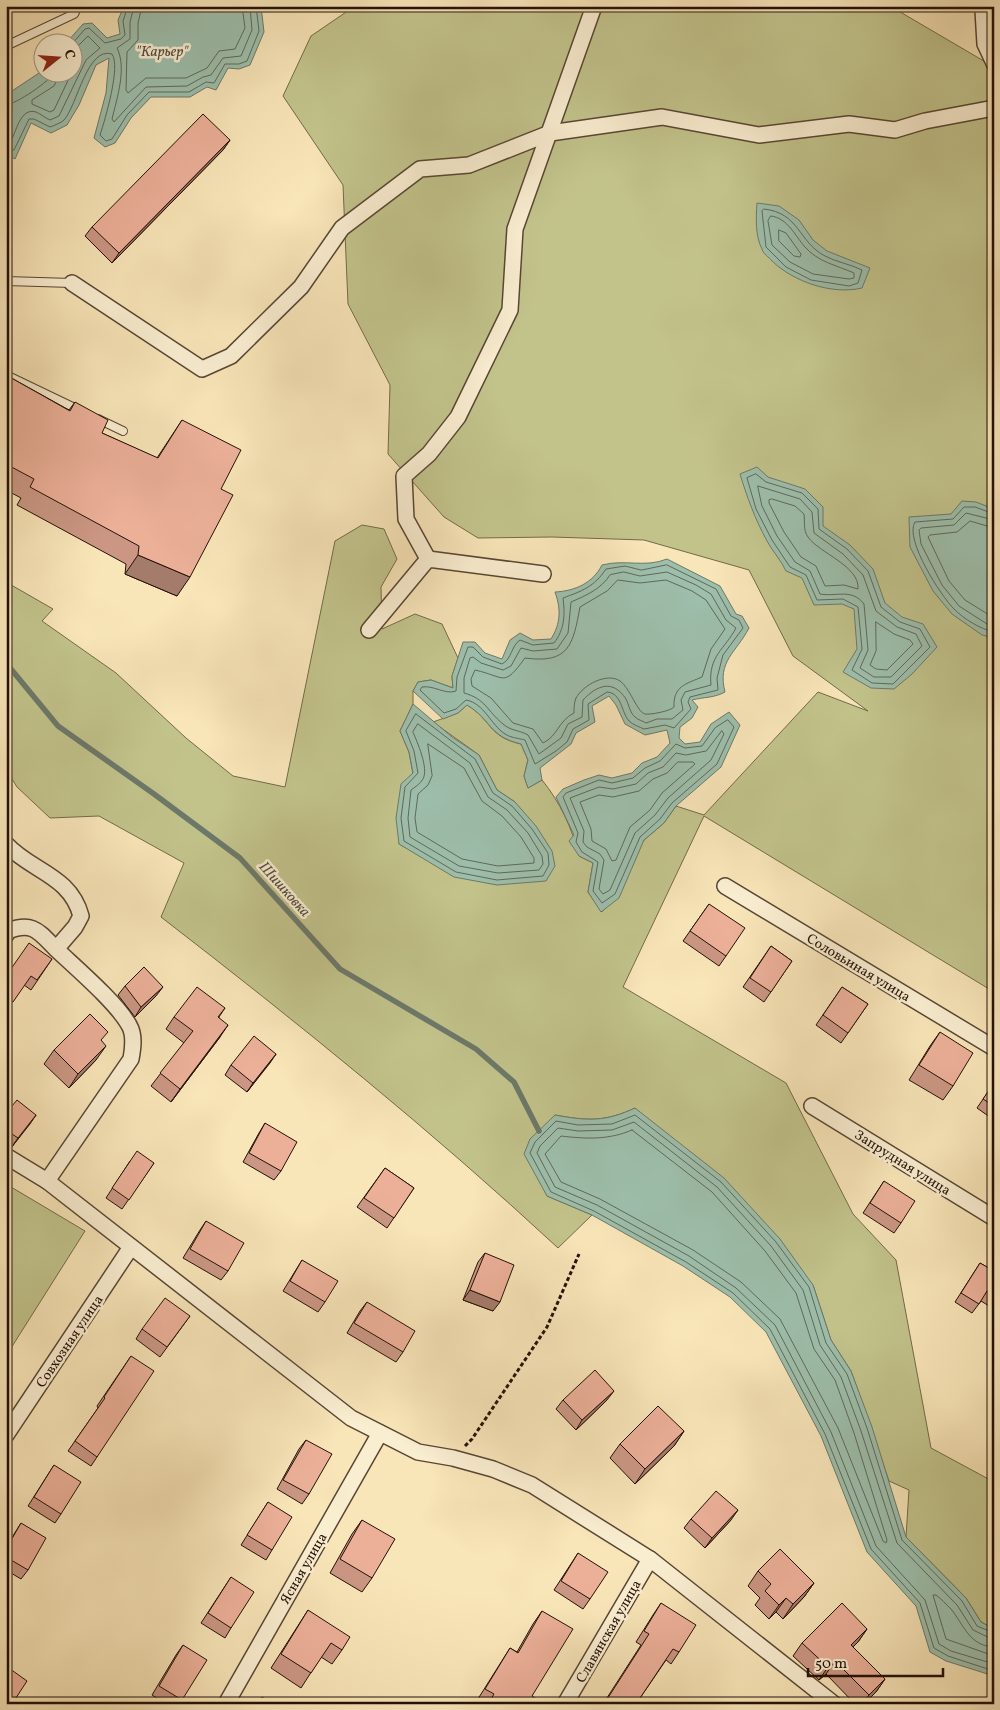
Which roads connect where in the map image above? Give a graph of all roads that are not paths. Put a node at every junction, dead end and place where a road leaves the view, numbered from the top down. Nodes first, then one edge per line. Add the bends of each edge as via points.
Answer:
1 (78, 6) edge
2 (594, 6) edge
3 (986, 6) edge
4 (6, 46) edge
5 (994, 62) edge
6 (994, 108) edge
7 (550, 133) junction
8 (6, 281) edge
9 (72, 283) joint
10 (6, 375) edge
11 (123, 431) dead end
12 (428, 559) junction
13 (543, 574) dead end
14 (369, 630) dead end
15 (6, 844) edge
16 (725, 886) dead end
17 (6, 935) edge
18 (56, 949) junction
19 (994, 1048) edge
20 (812, 1106) dead end
21 (6, 1156) edge
22 (47, 1181) junction
23 (994, 1218) edge
24 (131, 1247) junction
25 (380, 1433) junction
26 (6, 1436) edge
27 (650, 1559) junction
28 (226, 1704) edge
29 (565, 1704) edge
30 (834, 1704) edge

1 - 4 lane via 74,14
2 - 7 street
3 - 5 street via 983,10 984,44
6 - 7 street via 895,130 849,124 759,134 662,117
7 - 9 street via 469,165 420,169 342,228 301,287 231,356 202,369
7 - 12 street via 515,229 510,310 458,417 428,454 404,476 406,519
8 - 9 lane
10 - 11 lane
12 - 13 street
12 - 14 street
15 - 18 street via 70,890 78,903 82,916
16 - 19 street, Соловьиная улица
17 - 18 street via 20,926 33,927
18 - 22 street via 116,1008 130,1026 134,1040 131,1059
20 - 23 street, Запрудная улица
21 - 22 street
22 - 24 street
24 - 25 street via 351,1418
24 - 26 street, Совхозная улица
25 - 27 street via 418,1452 453,1458 532,1485
25 - 28 street, Ясная улица
27 - 29 street, Славянская улица
27 - 30 street

